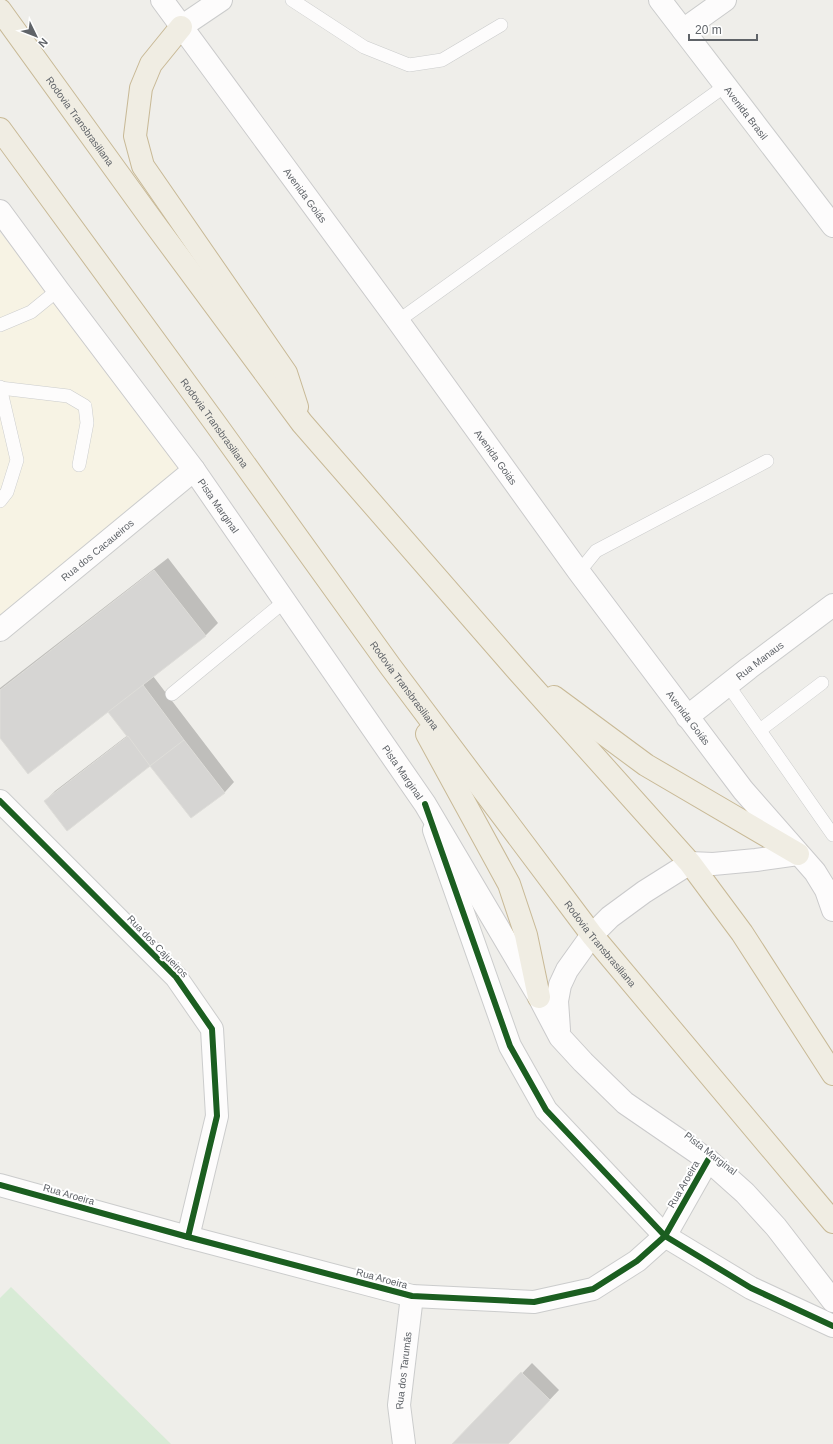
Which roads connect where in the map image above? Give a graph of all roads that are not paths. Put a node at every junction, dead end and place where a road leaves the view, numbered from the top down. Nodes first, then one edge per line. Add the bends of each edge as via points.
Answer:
1 (162, 0) edge
2 (220, 0) edge
3 (292, 0) edge
4 (660, 0) edge
5 (725, 0) edge
6 (0, 10) edge
7 (501, 25) dead end
8 (181, 27) junction
9 (683, 30) junction
10 (726, 86) junction
11 (0, 130) edge
12 (0, 210) edge
13 (833, 226) edge
14 (58, 290) junction
15 (398, 321) junction
16 (0, 324) edge
17 (0, 388) edge
18 (4, 420) edge
19 (302, 423) junction
20 (767, 462) dead end
21 (79, 465) dead end
22 (194, 470) junction
23 (0, 501) edge
24 (579, 572) junction
25 (285, 601) junction
26 (833, 605) edge
27 (0, 630) edge
28 (390, 666) junction
29 (518, 670) junction
30 (822, 683) dead end
31 (728, 685) junction
32 (172, 694) dead end
33 (688, 717) junction
34 (760, 730) junction
35 (0, 801) edge
36 (425, 804) junction
37 (833, 835) edge
38 (798, 854) junction
39 (690, 863) junction
40 (833, 910) edge
41 (592, 935) junction
42 (538, 997) junction
43 (560, 1037) junction
44 (833, 1074) edge
45 (708, 1160) junction
46 (0, 1184) edge
47 (833, 1222) edge
48 (665, 1236) junction
49 (188, 1237) junction
50 (412, 1296) junction
51 (833, 1301) edge
52 (833, 1326) edge
53 (404, 1444) edge

1 - 8 street, Avenida Goiás
2 - 8 street
3 - 7 lane via 364,47 409,65 442,60
4 - 9 street, Avenida Brasil
5 - 9 street
6 - 19 highway, Rodovia Transbrasiliana via 154,224
8 - 15 street, Avenida Goiás
8 - 19 highway via 152,64 141,88 135,136 143,166 286,373
9 - 10 street, Avenida Brasil
10 - 13 street, Avenida Brasil
10 - 15 lane
11 - 28 highway, Rodovia Transbrasiliana via 215,422
12 - 14 street, Pista Marginal
14 - 16 lane via 31,312
14 - 22 street, Pista Marginal
15 - 24 street, Avenida Goiás
17 - 18 lane
17 - 21 lane via 68,396 85,406 87,423
18 - 23 lane via 17,460 7,492
19 - 29 highway, Rodovia Transbrasiliana
20 - 24 lane via 596,551
22 - 25 street, Pista Marginal
22 - 27 street, Rua dos Cacaueiros
24 - 33 street, Avenida Goiás
25 - 32 lane
25 - 36 street, Pista Marginal
26 - 31 street, Rua Manaus
28 - 41 highway, Rodovia Transbrasiliana
28 - 42 highway via 509,884 526,935
29 - 38 highway via 646,765
29 - 39 highway, Rodovia Transbrasiliana
30 - 34 lane
31 - 33 street, Rua Manaus
31 - 34 lane
33 - 38 street, Avenida Goiás via 743,790
34 - 37 lane
35 - 49 street, Rua dos Cajueiros via 176,977 212,1029 217,1116
36 - 42 street, Pista Marginal
36 - 48 street via 510,1046 546,1110
38 - 39 street via 713,864
38 - 40 street, Avenida Goiás via 826,890
39 - 41 street via 644,892 610,917
39 - 44 highway, Rodovia Transbrasiliana via 742,933
41 - 43 street via 567,970 560,985 557,1001
41 - 47 highway, Rodovia Transbrasiliana
42 - 43 street, Pista Marginal
43 - 45 street, Pista Marginal via 625,1103
45 - 48 street, Rua Aroeira
45 - 51 street, Pista Marginal via 745,1193 776,1227
46 - 49 street, Rua Aroeira
48 - 50 street, Rua Aroeira via 637,1261 593,1289 534,1302
48 - 52 street via 751,1288
49 - 50 street, Rua Aroeira
50 - 53 street, Rua dos Tarumãs via 399,1405

